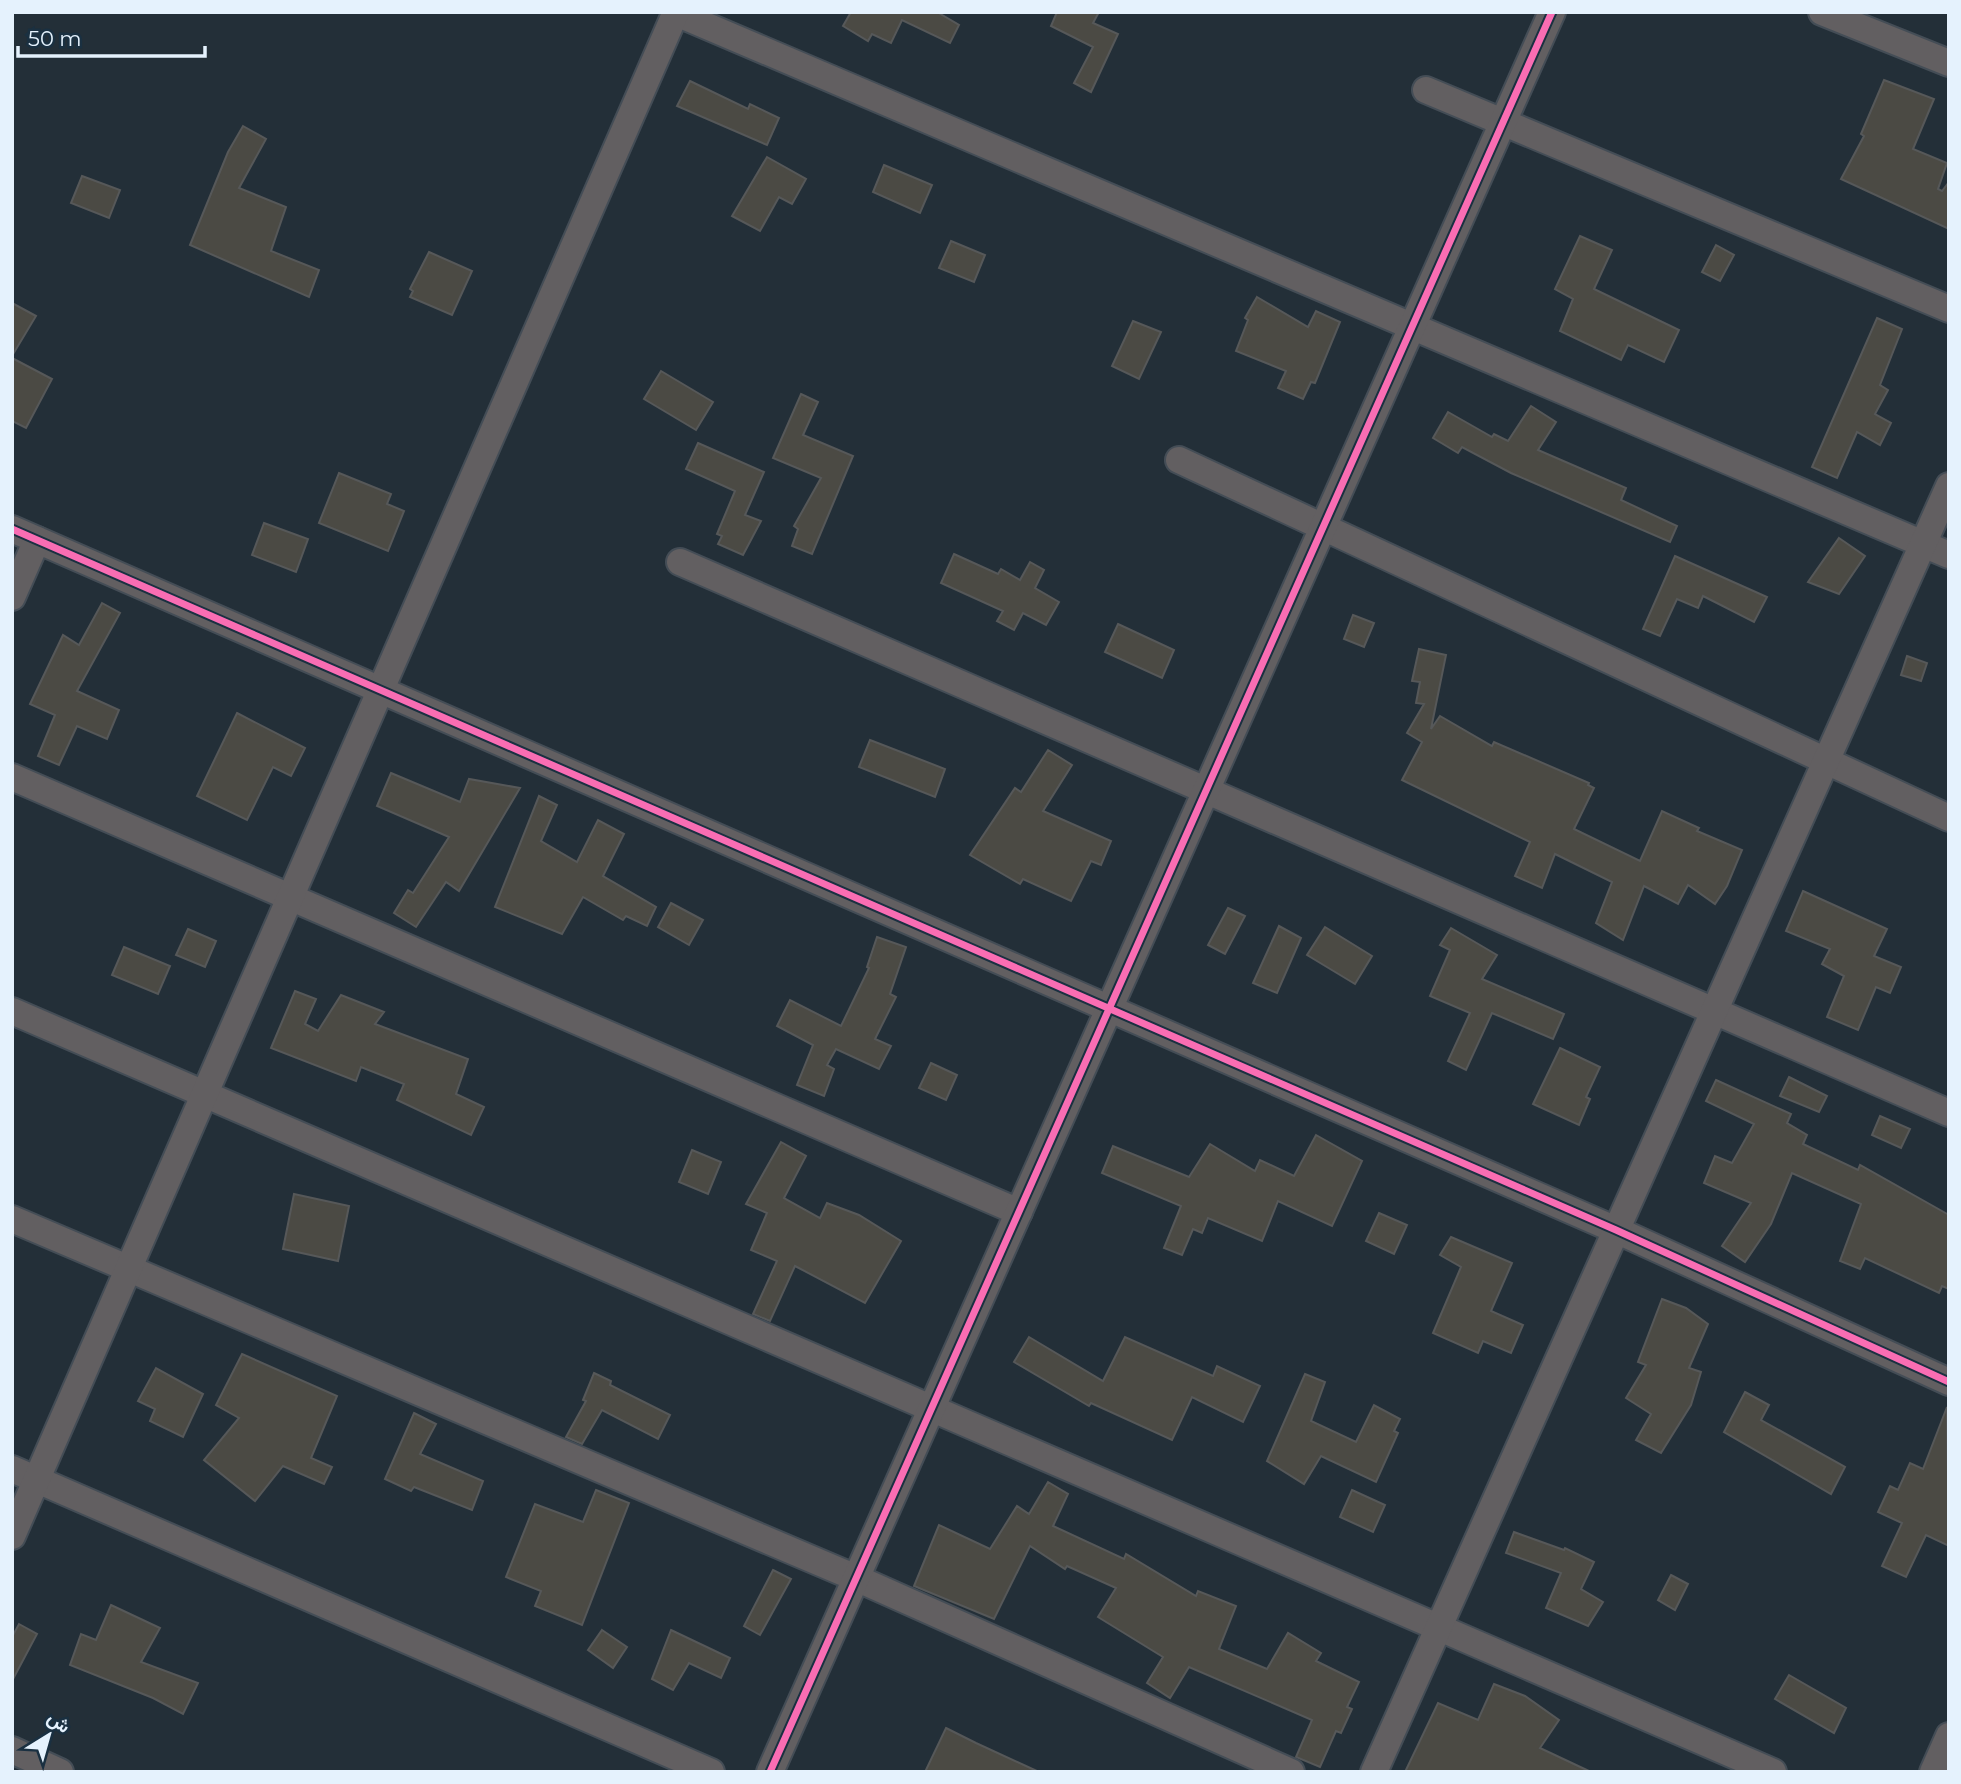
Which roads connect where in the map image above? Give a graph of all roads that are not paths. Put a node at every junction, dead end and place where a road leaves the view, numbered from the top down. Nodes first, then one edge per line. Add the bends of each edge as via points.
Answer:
1 (1552, 12) edge
2 (1822, 12) edge
3 (676, 13) edge
4 (1949, 63) edge
5 (1426, 90) dead end
6 (1503, 122) junction
7 (1949, 309) edge
8 (1412, 326) junction
9 (1179, 460) dead end
10 (1949, 486) edge
11 (1322, 528) junction
12 (12, 529) edge
13 (37, 540) junction
14 (1923, 544) junction
15 (1949, 555) edge
16 (680, 562) dead end
17 (12, 597) edge
18 (379, 689) junction
19 (1825, 763) junction
20 (12, 778) edge
21 (1206, 789) junction
22 (1949, 818) edge
23 (289, 897) junction
24 (1109, 1008) junction
25 (1715, 1009) junction
26 (12, 1012) edge
27 (204, 1094) junction
28 (1949, 1113) edge
29 (1019, 1212) junction
30 (12, 1219) edge
31 (1616, 1230) junction
32 (128, 1268) junction
33 (1949, 1382) edge
34 (931, 1408) junction
35 (12, 1469) edge
36 (37, 1479) junction
37 (12, 1536) edge
38 (856, 1578) junction
39 (1439, 1627) junction
40 (1949, 1736) edge
41 (12, 1750) edge
42 (60, 1772) edge
43 (711, 1772) edge
44 (770, 1772) edge
45 (1291, 1772) edge
46 (1374, 1772) edge
47 (1773, 1772) edge
48 (1933, 1772) edge

1 - 6 street
2 - 4 street
3 - 8 street
3 - 18 street
5 - 6 street
6 - 7 street
6 - 8 street
8 - 11 street
8 - 14 street
9 - 11 street
10 - 14 street
11 - 19 street
11 - 21 street
12 - 13 street
13 - 17 street
13 - 18 street
14 - 15 street
14 - 19 street
16 - 21 street
18 - 23 street
18 - 24 street
19 - 22 street
19 - 25 street
20 - 23 street
21 - 24 street
21 - 25 street
23 - 27 street
23 - 29 street
24 - 29 street
24 - 31 street
25 - 28 street
25 - 31 street
26 - 27 street
27 - 32 street
27 - 34 street
29 - 34 street
30 - 32 street
31 - 33 street
31 - 39 street
32 - 36 street
32 - 38 street
34 - 38 street
34 - 39 street
35 - 36 street
36 - 37 street
36 - 43 street
38 - 44 street
38 - 45 street
39 - 46 street
39 - 47 street
40 - 48 street
41 - 42 street

